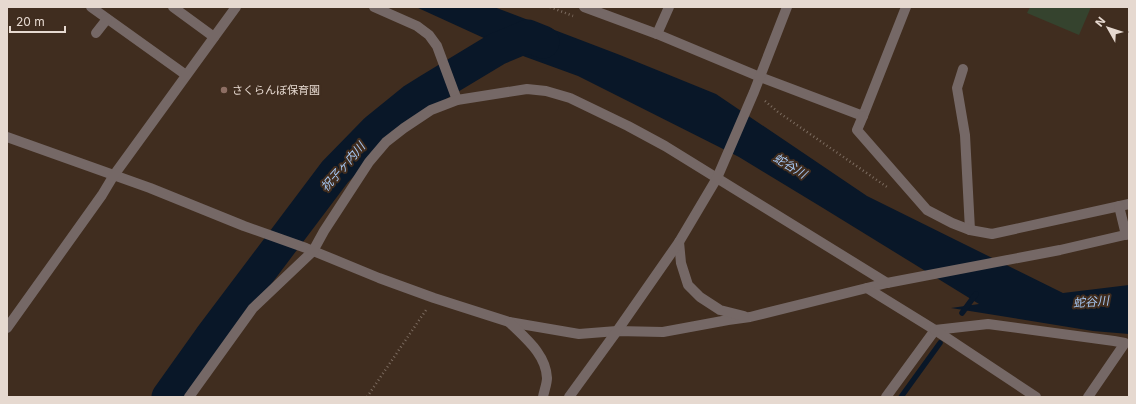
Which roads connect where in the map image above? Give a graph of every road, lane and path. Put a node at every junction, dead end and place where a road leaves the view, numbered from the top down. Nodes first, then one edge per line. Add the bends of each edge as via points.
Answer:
1 (90, 7) edge
2 (173, 7) edge
3 (236, 7) edge
4 (374, 7) edge
5 (584, 7) edge
6 (669, 7) edge
7 (787, 7) edge
8 (906, 7) edge
9 (107, 19) junction
10 (96, 33) dead end
11 (658, 34) junction
12 (214, 37) junction
13 (963, 69) dead end
14 (186, 75) junction
15 (760, 77) junction
16 (754, 92) junction
17 (457, 100) junction
18 (863, 116) junction
19 (7, 137) edge
20 (114, 175) junction
21 (717, 178) junction
22 (891, 190) dead end
23 (1124, 205) edge
24 (970, 230) junction
25 (1127, 235) edge
26 (679, 242) junction
27 (309, 250) junction
28 (887, 283) junction
29 (867, 288) junction
30 (434, 298) junction
31 (750, 317) junction
32 (509, 322) junction
33 (7, 328) edge
34 (935, 330) junction
35 (617, 331) junction
36 (189, 397) edge
37 (367, 397) edge
38 (543, 397) edge
39 (569, 397) edge
40 (886, 397) edge
41 (1036, 397) edge
42 (1088, 397) edge

1 - 9 street
2 - 12 street
3 - 12 street
4 - 17 street via 417,26 429,35 437,46
5 - 11 street
6 - 11 street
7 - 15 street
8 - 18 street
9 - 10 street
9 - 14 street
11 - 15 street
12 - 14 street
13 - 24 street via 957,88 965,135
14 - 20 street
15 - 16 street
15 - 18 street
16 - 21 street
16 - 22 path via 778,112
17 - 21 street via 527,89 570,98 665,146
17 - 27 street via 430,110 386,142 369,162
18 - 24 street via 857,130 927,210
19 - 20 street
20 - 27 street
20 - 33 street via 102,196
21 - 26 street
21 - 28 street
23 - 24 street via 992,234
23 - 25 street
25 - 28 street
26 - 31 street via 681,263 688,285 700,297 720,310
26 - 35 street
27 - 30 street
27 - 36 street via 253,308
28 - 29 street
29 - 31 street
29 - 34 street
30 - 32 street
30 - 37 path
31 - 35 street via 663,332
32 - 35 street via 579,334
32 - 38 street via 538,350 545,366 547,380
34 - 40 street
34 - 41 street
34 - 42 street via 988,324 1125,343
35 - 39 street

